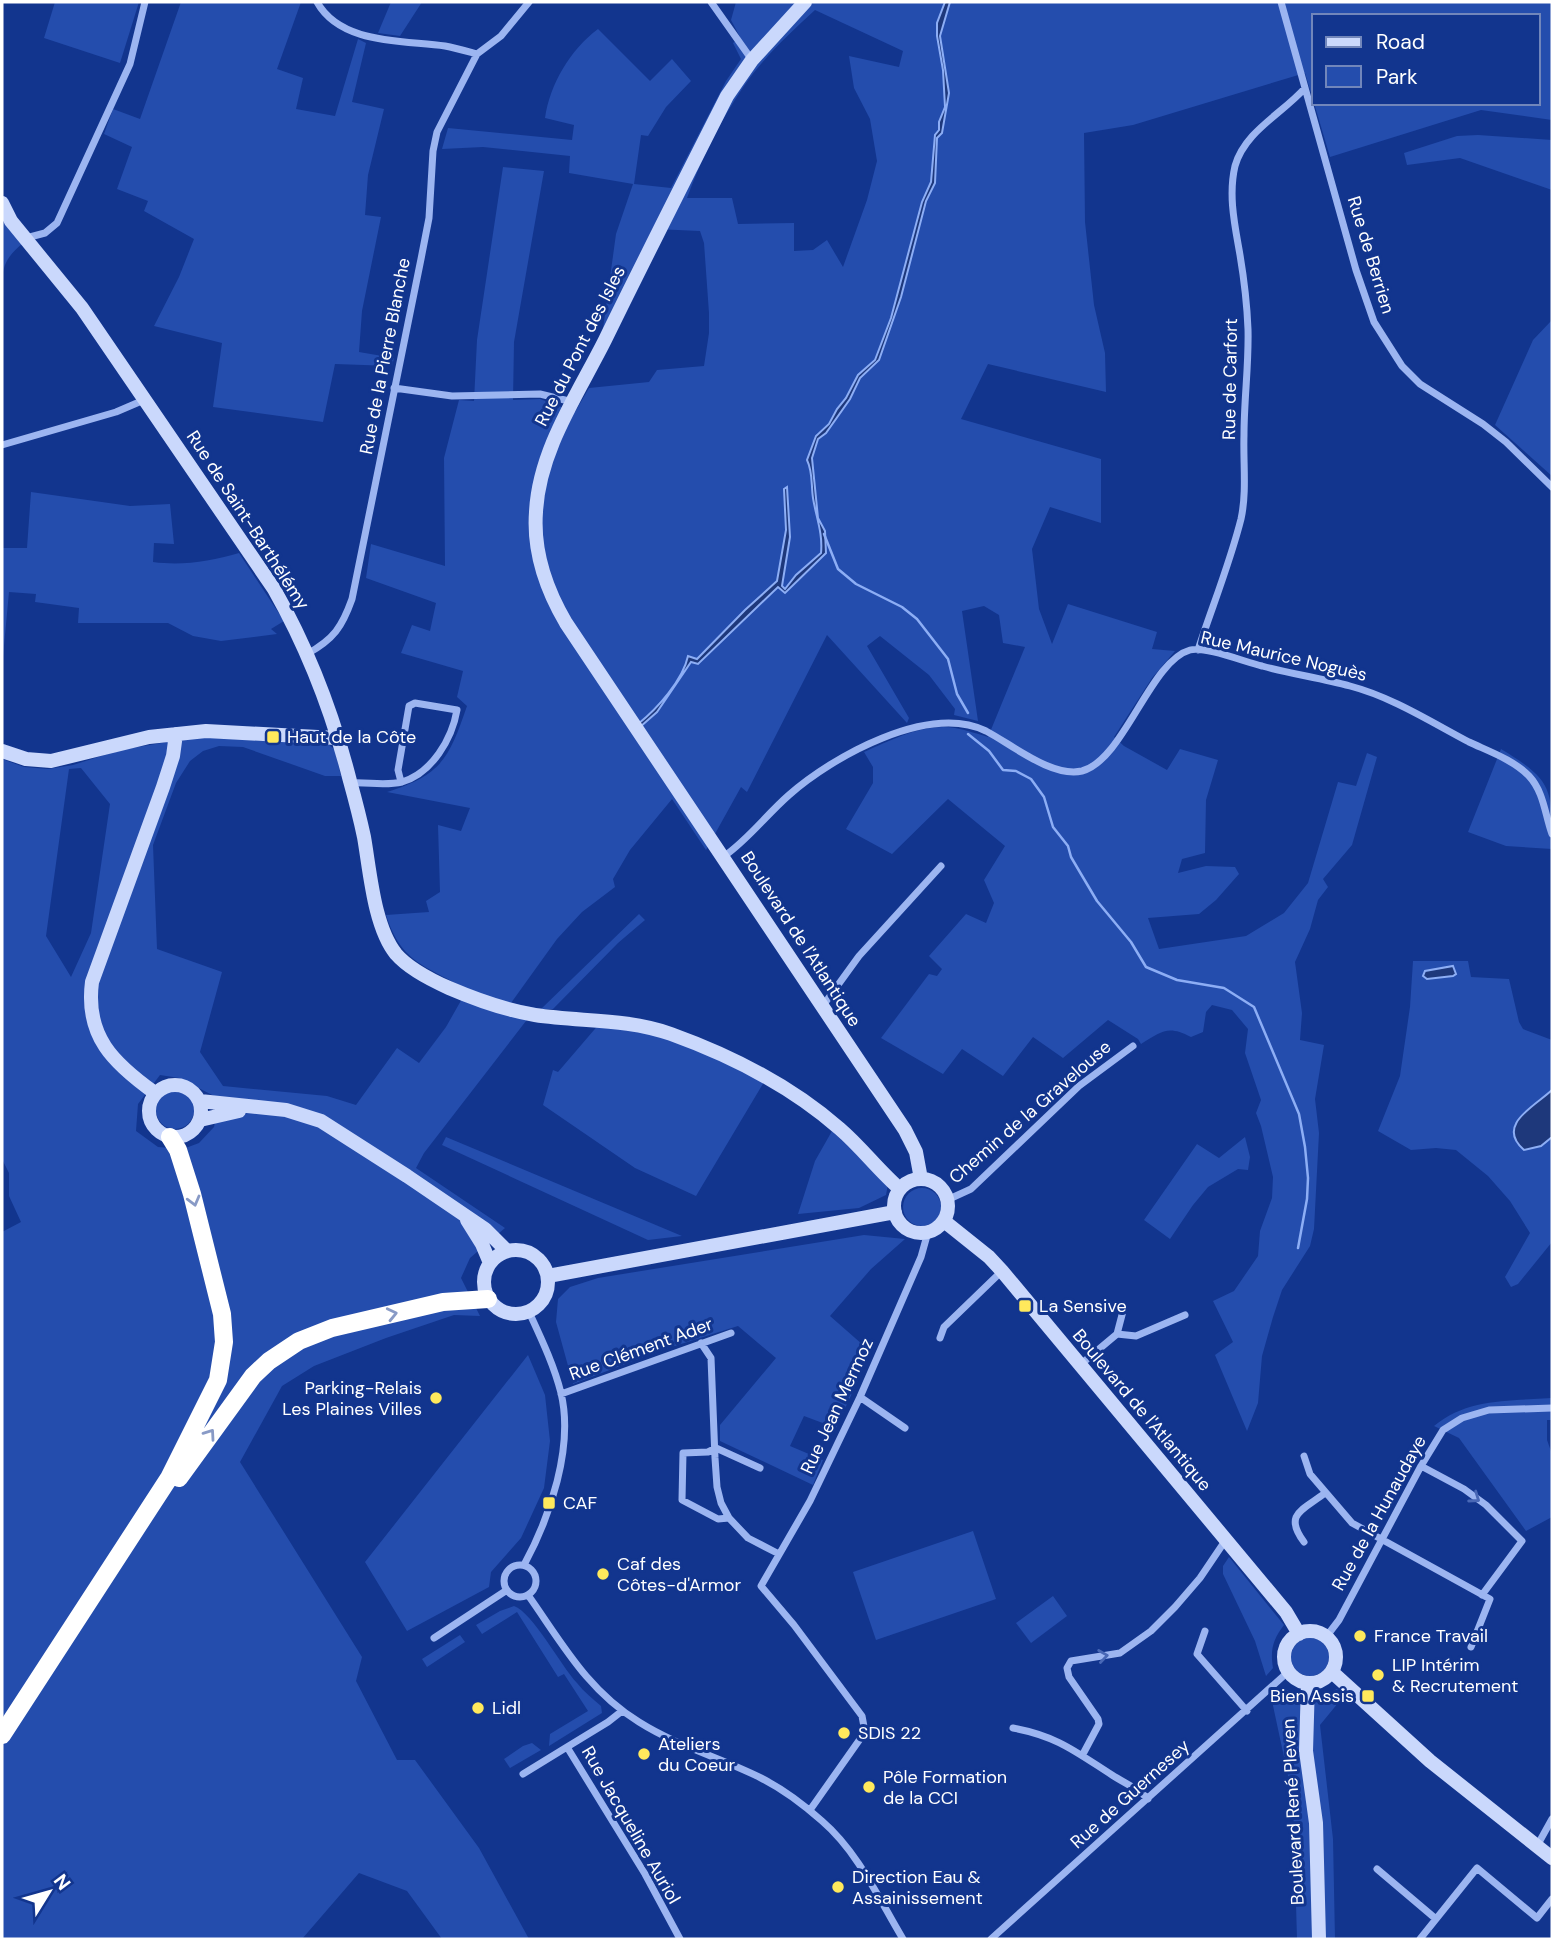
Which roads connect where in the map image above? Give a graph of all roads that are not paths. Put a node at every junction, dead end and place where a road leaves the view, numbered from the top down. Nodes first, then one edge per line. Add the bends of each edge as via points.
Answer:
1 (145, 2) edge
2 (317, 2) edge
3 (529, 2) edge
4 (711, 2) edge
5 (806, 2) edge
6 (1281, 2) edge
7 (477, 54) junction
8 (752, 60) junction
9 (1305, 88) junction
10 (2, 203) edge
11 (26, 238) junction
12 (394, 388) junction
13 (145, 399) junction
14 (573, 402) junction
15 (2, 445) edge
16 (1552, 487) edge
17 (1198, 650) junction
18 (307, 654) junction
19 (635, 726) joint
20 (176, 734) junction
21 (336, 737) junction
22 (2, 751) edge
23 (401, 782) junction
24 (351, 783) junction
25 (1552, 834) edge
26 (723, 857) junction
27 (941, 866) dead end
28 (822, 1007) junction
29 (1133, 1046) dead end
30 (155, 1093) junction
31 (200, 1101) junction
32 (255, 1108) junction
33 (200, 1120) junction
34 (170, 1137) junction
35 (921, 1179) junction
36 (900, 1189) junction
37 (947, 1200) junction
38 (895, 1212) junction
39 (465, 1215) junction
40 (944, 1221) junction
41 (928, 1233) junction
42 (506, 1250) junction
43 (490, 1263) junction
44 (1002, 1271) junction
45 (548, 1276) junction
46 (488, 1299) junction
47 (1123, 1311) dead end
48 (529, 1312) junction
49 (1185, 1315) dead end
50 (731, 1333) dead end
51 (1117, 1334) junction
52 (940, 1338) dead end
53 (701, 1343) junction
54 (1079, 1365) junction
55 (561, 1394) junction
56 (860, 1396) junction
57 (1552, 1409) edge
58 (905, 1428) dead end
59 (716, 1448) junction
60 (1304, 1456) dead end
61 (1421, 1466) junction
62 (760, 1468) dead end
63 (1325, 1493) junction
64 (729, 1518) junction
65 (1382, 1540) junction
66 (1225, 1541) junction
67 (1304, 1542) dead end
68 (779, 1554) junction
69 (524, 1564) junction
70 (507, 1590) junction
71 (528, 1595) junction
72 (1482, 1595) junction
73 (85, 1609) junction
74 (1205, 1632) dead end
75 (1299, 1634) junction
76 (1326, 1637) junction
77 (434, 1638) dead end
78 (1471, 1647) dead end
79 (1289, 1671) junction
80 (1332, 1672) junction
81 (1308, 1683) junction
82 (622, 1711) junction
83 (1247, 1711) junction
84 (1013, 1728) dead end
85 (2, 1735) edge
86 (567, 1747) junction
87 (1083, 1754) junction
88 (523, 1773) dead end
89 (1148, 1799) junction
90 (810, 1810) junction
91 (1552, 1819) edge
92 (1537, 1846) junction
93 (1552, 1858) edge
94 (1377, 1869) dead end
95 (1552, 1899) edge
96 (1436, 1919) junction
97 (680, 1939) edge
98 (904, 1939) edge
99 (991, 1939) edge
100 (1319, 1939) edge
101 (1420, 1939) edge

1 - 11 street via 130,64 57,223 46,233
2 - 7 street via 343,27 367,36
3 - 7 street via 501,36
4 - 8 street
5 - 8 main road, Rue du Pont des Isles
6 - 9 street, Rue de Berrien
7 - 12 street, Rue de la Pierre Blanche via 437,132 429,218
8 - 14 main road, Rue du Pont des Isles via 727,96
9 - 16 street, Rue de Berrien via 1356,270 1374,322 1388,346 1420,384 1483,424
9 - 17 street, Rue de Carfort via 1247,142 1233,180 1248,341 1245,483 1241,517
10 - 11 main road, Rue de Saint-Barthélémy
11 - 13 main road, Rue de Saint-Barthélémy
12 - 14 street via 452,396 540,394
12 - 18 street, Rue de la Pierre Blanche via 352,599 334,635
13 - 15 street
13 - 18 main road, Rue de Saint-Barthélémy via 274,589
14 - 19 main road, Rue du Pont des Isles via 547,454 536,512 536,543 554,602
17 - 25 street, Rue Maurice Noguès via 1350,686 1391,701 1529,775 1541,793
17 - 26 street, Rue Maurice Noguès via 1175,659 1118,740 1084,770 1051,767 966,725 921,725 830,763
18 - 21 main road, Rue de Saint-Barthélémy
19 - 26 main road, Boulevard de l'Atlantique
20 - 21 main road via 206,731
20 - 22 main road via 51,761
20 - 30 main road via 173,756 92,982 89,1002 98,1036 108,1051
21 - 24 main road, Rue de Saint-Barthélémy
23 - 23 street via 438,755 457,710 409,706 398,771
23 - 24 street
24 - 36 main road, Rue de Saint-Barthélémy via 378,914 396,954 416,970 497,1007 643,1026 730,1058 830,1121
26 - 28 main road, Boulevard de l'Atlantique
27 - 28 street via 859,956
28 - 35 main road, Boulevard de l'Atlantique via 905,1130 916,1152
29 - 37 street, Chemin de la Gravelouse via 1079,1086 971,1189
30 - 31 main road via 180,1084
30 - 34 main road via 149,1116 156,1130
31 - 32 main road
31 - 33 main road
32 - 33 main road
32 - 39 main road via 286,1110 321,1121
33 - 34 main road via 188,1134
34 -> 73 highway via 192,1194 222,1314 223,1360 218,1380 169,1478
35 - 36 main road
35 - 37 main road via 937,1185
36 - 38 main road
37 - 40 main road
38 - 41 main road via 903,1227
38 - 45 main road
39 - 42 main road
39 - 43 main road
40 - 41 main road
40 - 44 main road, Boulevard de l'Atlantique
41 - 56 street, Rue Jean Mermoz
42 - 43 main road
42 - 45 main road via 531,1254
43 - 46 main road via 484,1279
44 - 52 street via 944,1327
44 - 54 main road, Boulevard de l'Atlantique
45 - 48 main road via 547,1293
46 - 48 main road via 511,1314
73 -> 46 highway via 243,1388 269,1361 299,1340 332,1328 443,1302
47 - 51 street
48 - 55 street
49 - 51 street via 1136,1336
50 - 53 street, Rue Clément Ader
51 - 54 street
53 - 55 street, Rue Clément Ader
53 - 59 street via 711,1358
54 - 66 main road, Boulevard de l'Atlantique
55 - 69 street via 561,1464
56 - 58 street
56 - 68 street, Rue Jean Mermoz
57 - 61 street, Rue de la Hunaudaye via 1489,1410 1462,1418 1443,1430
59 - 62 street
59 - 64 street via 717,1487
59 - 64 street via 683,1453 682,1500 718,1518
60 - 63 street via 1310,1474
61 - 65 street, Rue de la Hunaudaye
61 -> 72 street via 1486,1505 1522,1541
63 - 65 street via 1352,1523
63 - 67 street via 1294,1521
64 - 68 street via 748,1538
65 - 72 street
65 - 76 street, Rue de la Hunaudaye
66 - 75 main road, Boulevard de l'Atlantique via 1286,1612
87 -> 66 street via 1097,1730 1098,1718 1069,1677 1071,1661 1113,1655 1139,1641 1200,1578
68 - 90 street, Rue Jean Mermoz via 761,1586 862,1716 865,1732
69 - 70 street via 508,1569
69 - 71 street via 537,1581
70 - 71 street via 519,1597
70 - 77 street
71 - 82 street via 569,1658
72 - 78 street via 1490,1599
73 - 85 highway
74 - 83 street via 1198,1654
75 - 76 main road via 1313,1632
75 - 79 main road via 1285,1655
76 - 80 main road via 1336,1657
79 - 81 main road
79 - 83 street, Rue de Guernesey
80 - 81 main road via 1322,1681
80 - 92 main road via 1430,1761
81 - 100 main road, Boulevard René Pleven via 1306,1751 1316,1823
82 - 86 street, Rue Jacqueline Auriol
82 - 90 street via 656,1732 767,1781
83 - 89 street, Rue de Guernesey
84 - 87 street via 1037,1733
86 - 88 street
86 - 97 street, Rue Jacqueline Auriol
87 - 89 street
89 - 99 street, Rue de Guernesey
90 - 98 street via 850,1852
91 - 92 street
92 - 93 main road
94 - 96 street
95 - 96 street via 1537,1918 1477,1868
96 - 101 street

